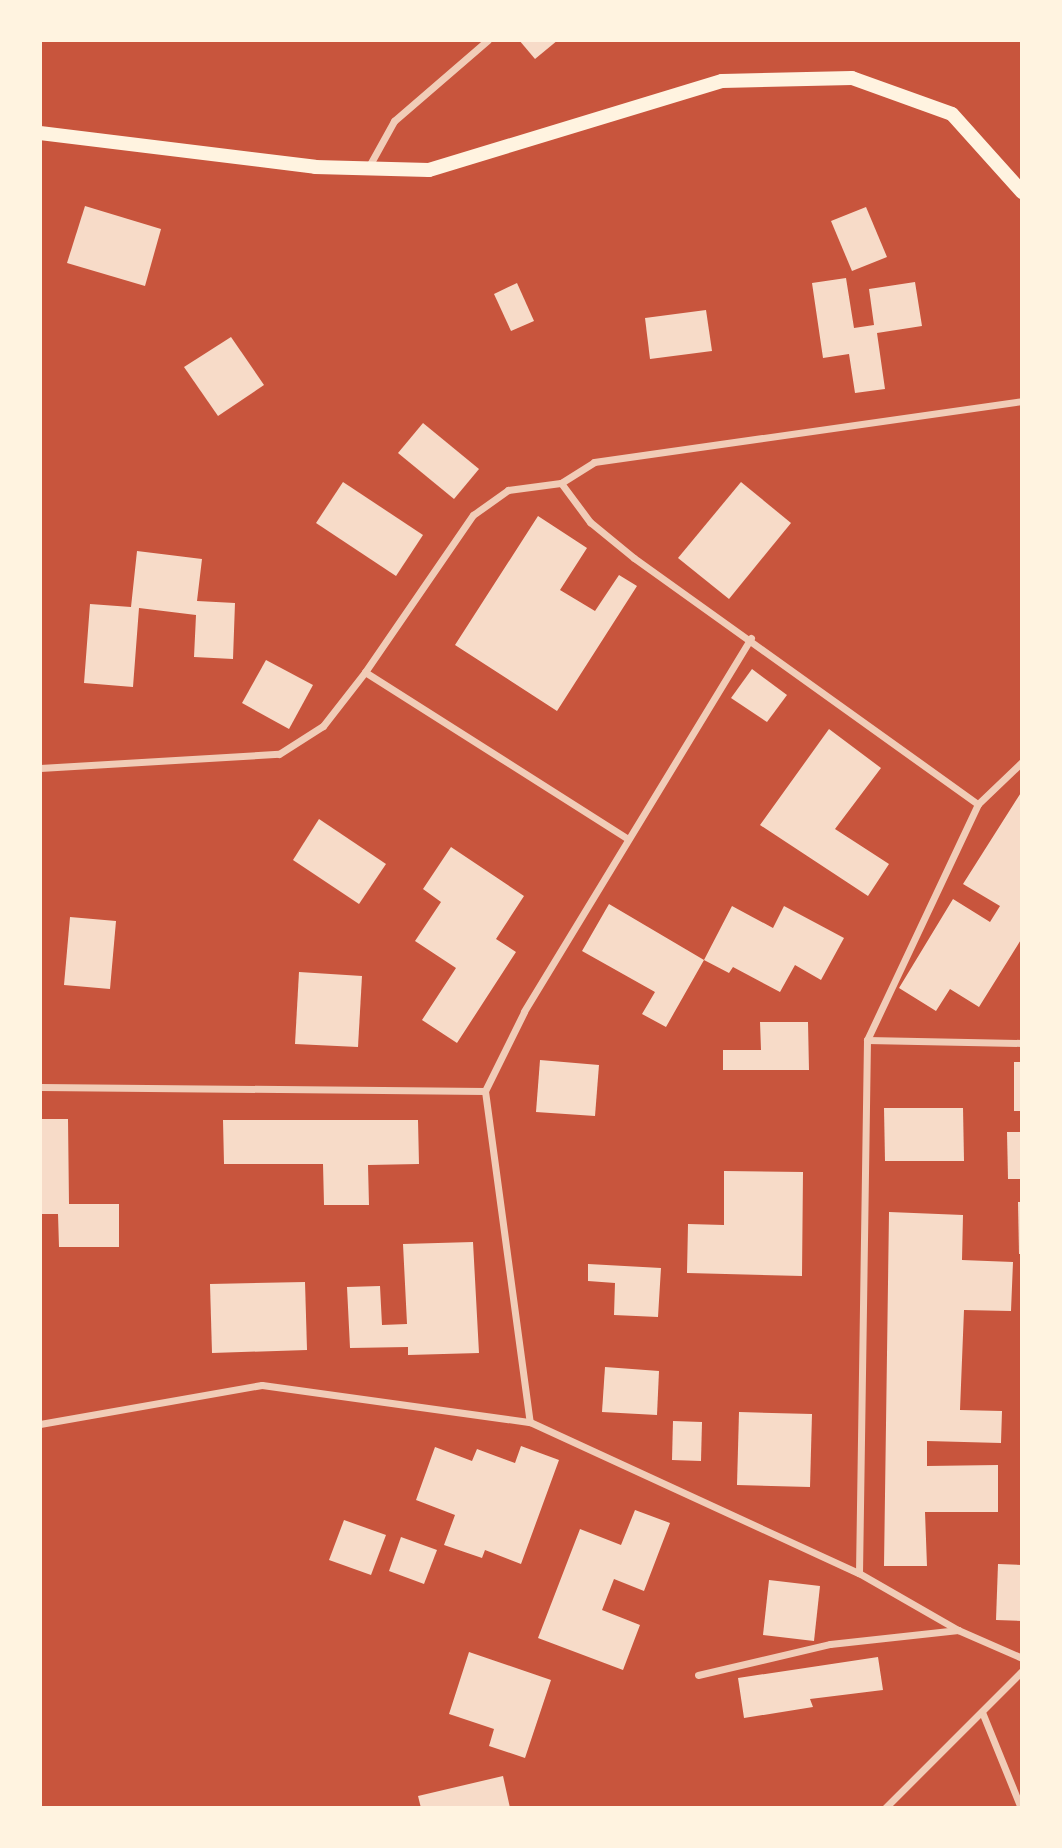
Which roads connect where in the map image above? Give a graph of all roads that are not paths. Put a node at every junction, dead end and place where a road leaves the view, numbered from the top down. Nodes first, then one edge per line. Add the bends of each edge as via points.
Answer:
1 (488, 40) edge
2 (40, 134) edge
3 (367, 169) junction
4 (1022, 192) edge
5 (1022, 401) edge
6 (561, 484) junction
7 (751, 638) junction
8 (365, 672) junction
9 (1022, 762) edge
10 (40, 768) edge
11 (978, 804) junction
12 (627, 838) junction
13 (867, 1040) junction
14 (1022, 1043) edge
15 (40, 1087) edge
16 (485, 1091) junction
17 (530, 1422) junction
18 (40, 1424) edge
19 (859, 1573) junction
20 (958, 1630) junction
21 (1022, 1658) edge
22 (1022, 1671) edge
23 (698, 1675) dead end
24 (982, 1712) junction
25 (885, 1808) edge
26 (1021, 1808) edge

1 - 3 street via 394,121
2 - 3 main road via 315,167
3 - 4 main road via 429,170 722,81 852,78 952,114
5 - 6 street via 594,462
6 - 7 street via 598,529
6 - 8 street via 508,490 473,514
7 - 11 street
7 - 12 street
8 - 10 street via 323,726 279,754
8 - 12 street
9 - 11 street
11 - 13 street
12 - 16 street via 524,1012
13 - 14 street
13 - 19 street
15 - 16 street
16 - 17 street
17 - 18 street via 262,1385
17 - 19 street
19 - 20 street
20 - 21 street
20 - 23 street via 831,1644
22 - 24 street
24 - 25 street
24 - 26 street

